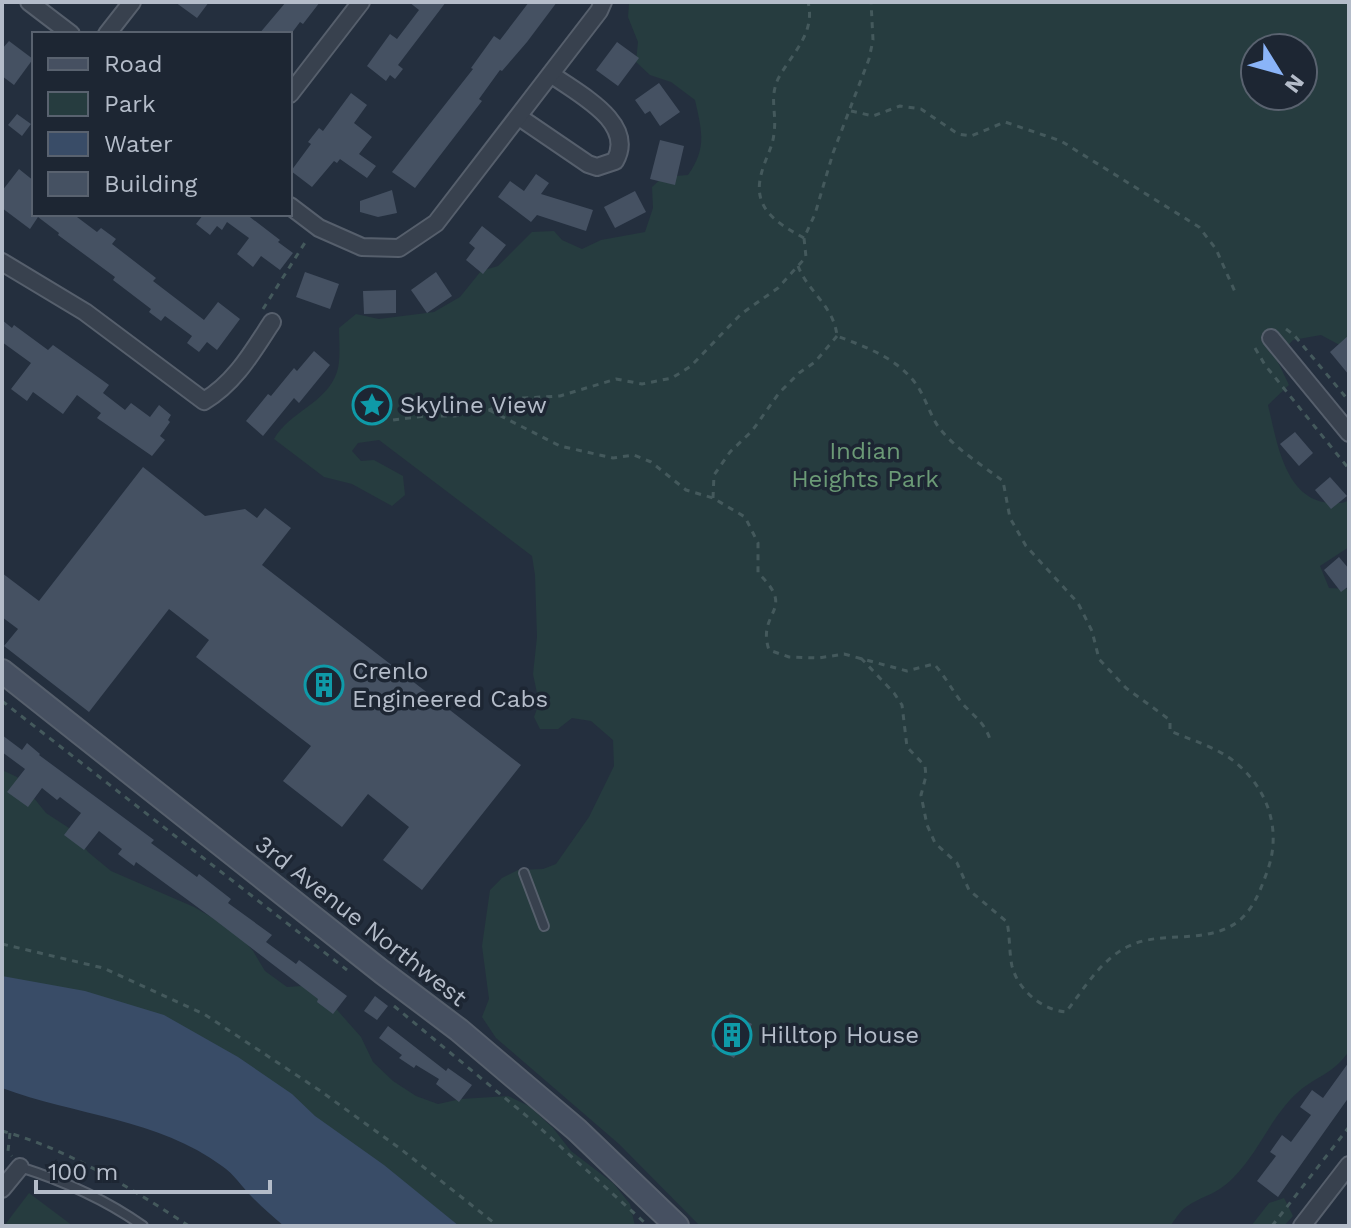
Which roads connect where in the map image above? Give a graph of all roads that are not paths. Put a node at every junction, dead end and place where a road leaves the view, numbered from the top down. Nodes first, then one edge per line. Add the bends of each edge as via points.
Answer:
1 (29, 2) edge
2 (132, 2) edge
3 (361, 2) edge
4 (603, 2) edge
5 (68, 32) edge
6 (109, 32) edge
7 (551, 74) junction
8 (292, 91) edge
9 (519, 117) junction
10 (292, 208) edge
11 (2, 262) edge
12 (266, 317) road end
13 (1277, 332) road end
14 (1349, 432) edge
15 (2, 671) edge
16 (524, 873) dead end
17 (544, 926) dead end
18 (1349, 1165) edge
19 (20, 1167) joint
20 (2, 1189) edge
21 (143, 1226) edge
22 (677, 1226) edge
23 (1302, 1226) edge

1 - 5 street
2 - 6 street
3 - 8 street
4 - 7 street
7 - 9 street
7 - 9 street via 610,119 619,137 615,161 588,164
9 - 10 street via 436,223 399,248 362,247 319,228
11 - 12 street via 85,312 204,401 219,393 249,359
13 - 14 street
15 - 22 main road, 3rd Avenue Northwest via 469,1038 577,1130
16 - 17 lane
18 - 23 street
19 - 20 street
19 - 21 lane via 62,1181

